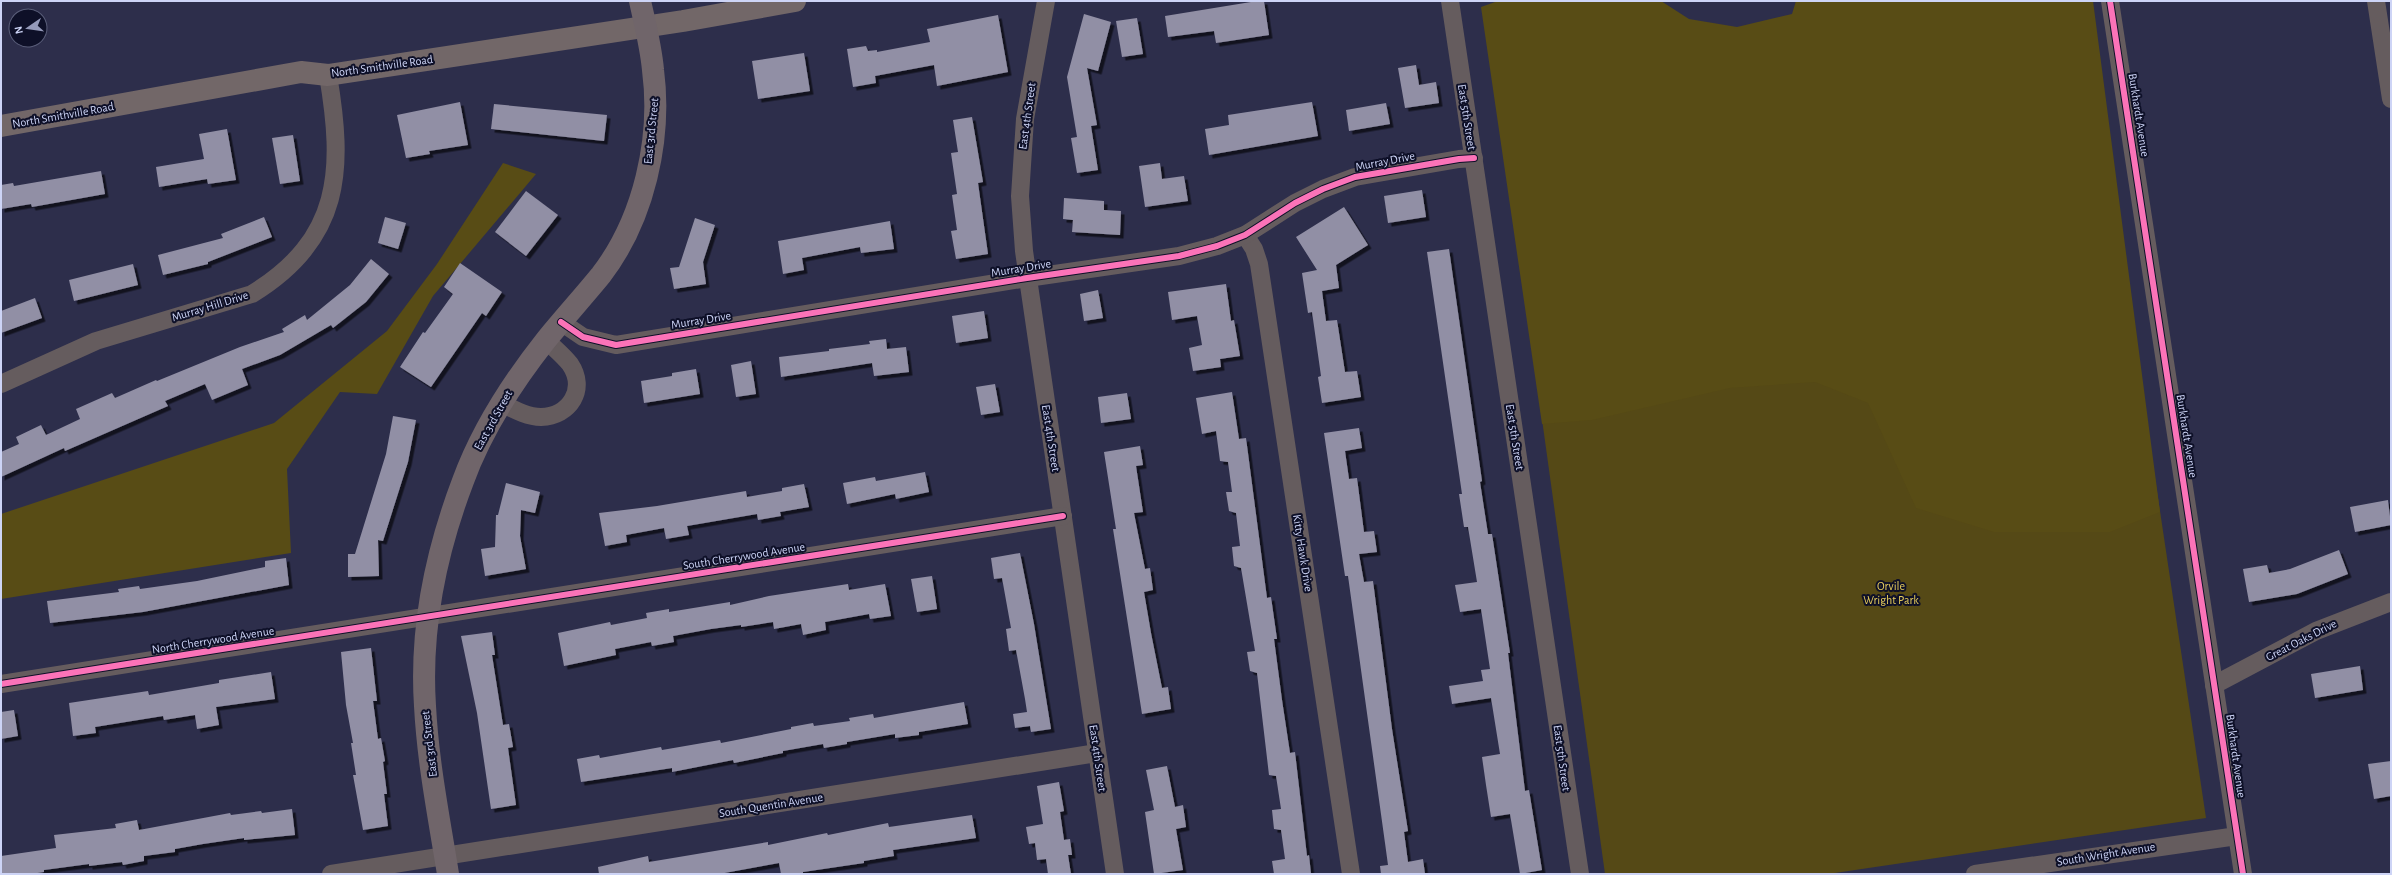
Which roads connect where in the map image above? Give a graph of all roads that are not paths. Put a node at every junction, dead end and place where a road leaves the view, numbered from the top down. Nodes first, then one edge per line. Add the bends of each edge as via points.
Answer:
1 (640, 1) edge
2 (795, 1) edge
3 (1046, 1) edge
4 (1450, 1) edge
5 (2110, 1) edge
6 (2376, 1) edge
7 (645, 26) junction
8 (328, 75) junction
9 (2391, 99) edge
10 (1, 126) edge
11 (1474, 158) junction
12 (1245, 235) junction
13 (1027, 278) junction
14 (561, 322) junction
15 (546, 340) junction
16 (1, 384) edge
17 (501, 403) junction
18 (1063, 516) junction
19 (2391, 602) edge
20 (428, 617) junction
21 (1, 684) edge
22 (2214, 685) junction
23 (1097, 753) junction
24 (2237, 836) junction
25 (446, 865) edge
26 (331, 874) edge
27 (1115, 874) edge
28 (1351, 874) edge
29 (1580, 874) edge
30 (1975, 874) edge
31 (2243, 874) edge

1 - 7 main road, East 3rd Street
2 - 7 main road, North Smithville Road
3 - 13 street, East 4th Street via 1025,119 1020,168
4 - 11 street, East 5th Street
5 - 22 street, Burkhardt Avenue
6 - 9 street
7 - 8 main road, North Smithville Road
7 - 14 main road, East 3rd Street via 654,70 655,100 653,140 636,212 625,236 602,273
8 - 10 main road, North Smithville Road via 301,72
8 - 16 street, Murray Hill Drive via 337,154 335,179 321,225 308,246 292,264 273,281 252,294 96,341
11 - 12 street, Murray Drive via 1355,178 1323,189 1295,203
11 - 29 street, East 5th Street
12 - 13 street, Murray Drive via 1179,256
12 - 28 street, Kitty Hawk Drive via 1259,264
13 - 14 street, Murray Drive via 616,345 583,337
13 - 18 street, East 4th Street
14 - 15 main road, East 3rd Street
15 - 17 main road, East 3rd Street
15 - 17 street via 570,364 577,379 577,391 573,402 553,416 540,417 524,414
17 - 20 main road, East 3rd Street via 463,479 446,528 435,570
18 - 20 street, South Cherrywood Avenue
18 - 23 street, East 4th Street
19 - 22 street, Great Oaks Drive via 2316,631
20 - 21 street, North Cherrywood Avenue
20 - 25 main road, East 3rd Street via 424,706
22 - 24 street, Burkhardt Avenue
23 - 25 street, South Quentin Avenue
23 - 27 street, East 4th Street
24 - 30 street, South Wright Avenue
24 - 31 street, Burkhardt Avenue
25 - 26 street, South Quentin Avenue

